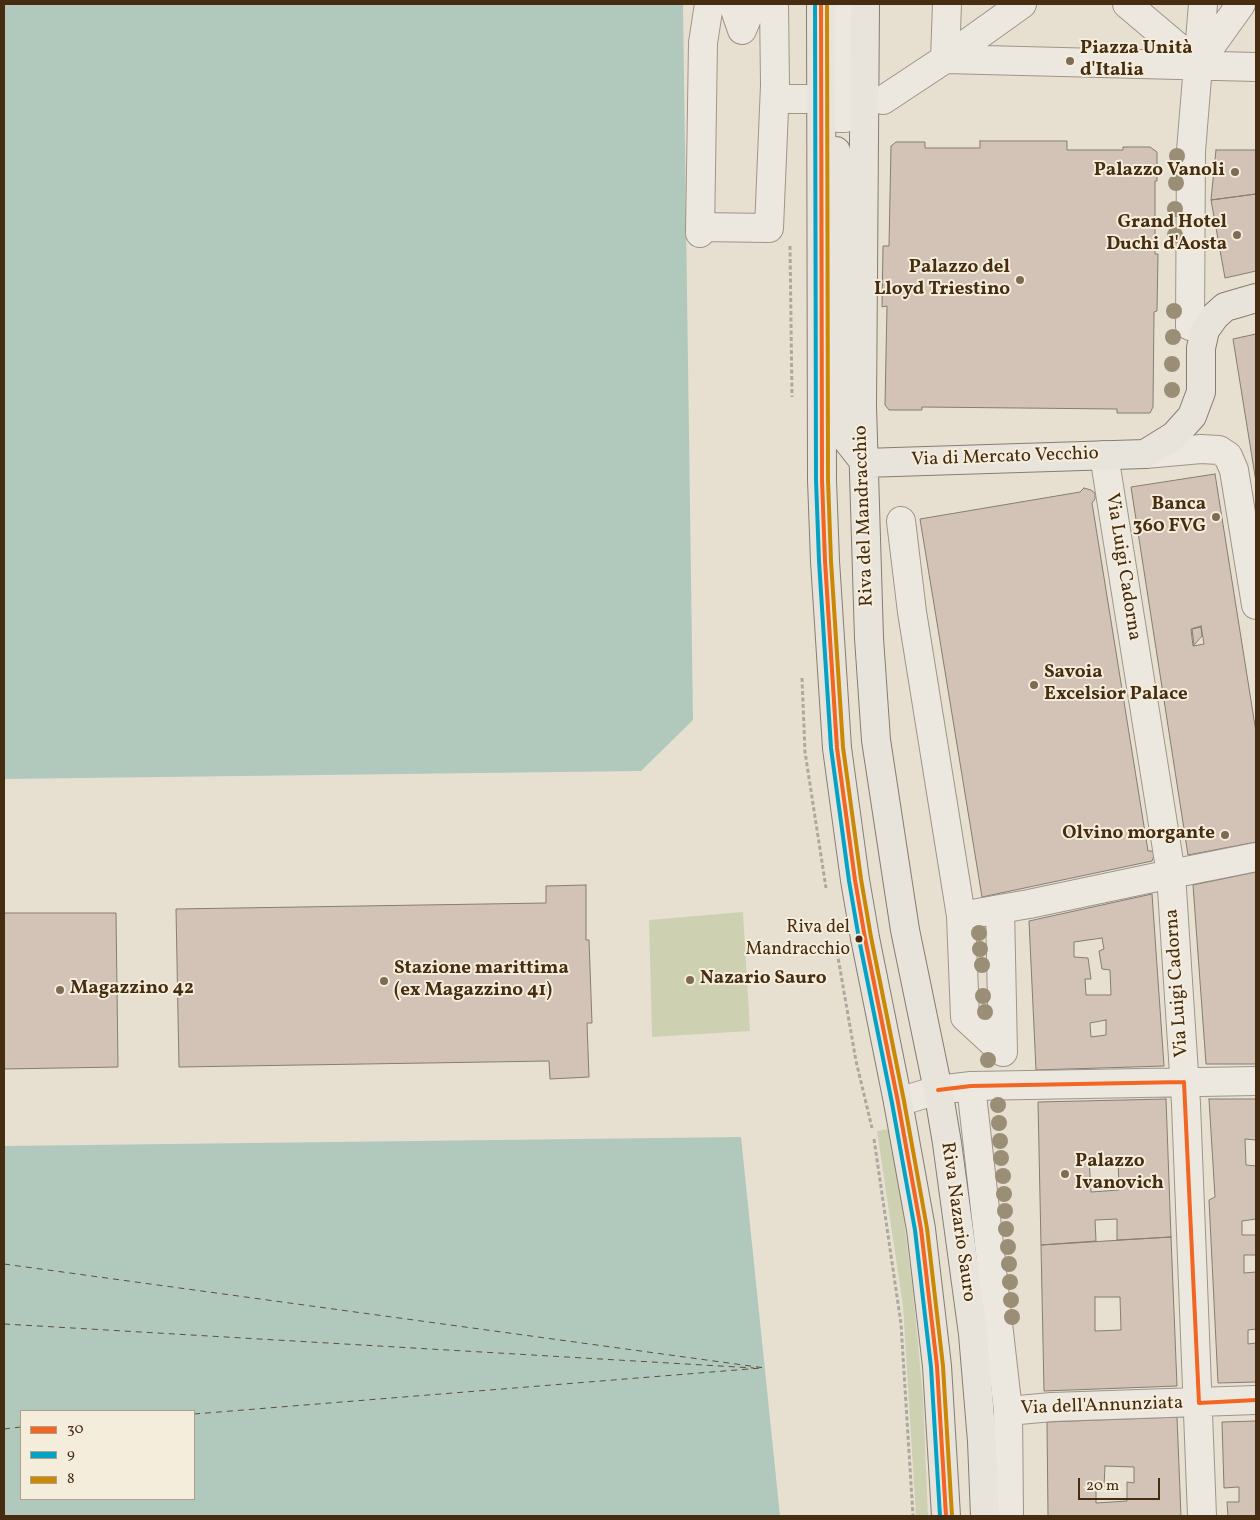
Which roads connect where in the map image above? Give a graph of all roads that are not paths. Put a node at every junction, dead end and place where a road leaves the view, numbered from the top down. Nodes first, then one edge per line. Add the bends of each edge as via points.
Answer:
1 (709, 4) edge
2 (733, 4) edge
3 (752, 4) edge
4 (774, 4) edge
5 (821, 4) edge
6 (836, 4) edge
7 (847, 4) edge
8 (864, 4) edge
9 (947, 4) edge
10 (1022, 4) edge
11 (1127, 4) edge
12 (1203, 4) edge
13 (1241, 4) edge
14 (945, 58) junction
15 (1198, 64) junction
16 (1256, 67) edge
17 (813, 98) junction
18 (775, 99) junction
19 (873, 100) junction
20 (1256, 298) edge
21 (1190, 326) dead end
22 (1145, 454) junction
23 (1104, 455) junction
24 (864, 462) junction
25 (898, 530) dead end
26 (1256, 605) edge
27 (1256, 857) edge
28 (1186, 871) dead end
29 (1157, 877) dead end
30 (1000, 909) junction
31 (961, 916) junction
32 (905, 930) joint
33 (1256, 1080) edge
34 (1184, 1082) junction
35 (971, 1086) junction
36 (938, 1090) junction
37 (898, 1102) junction
38 (1256, 1400) edge
39 (1199, 1403) junction
40 (1008, 1411) junction
41 (946, 1516) edge
42 (985, 1516) edge
43 (1009, 1516) edge
44 (1202, 1516) edge

1 - 18 street via 703,43 700,230 769,228
2 - 3 street via 742,30
4 - 18 street
5 - 17 main road
6 - 7 street via 838,118 847,116
8 - 19 main road, Riva del Mandracchio
9 - 14 street
10 - 14 street
11 - 15 street
12 - 15 street
13 - 15 street
14 - 15 street
14 - 19 street
15 - 16 street
15 - 21 street via 1191,151
17 - 18 street
17 - 24 main road via 837,154 841,201 841,420 847,440
17 - 37 main road, Riva Nazario Sauro via 822,480 837,748 855,880
19 - 24 main road, Riva del Mandracchio via 862,407
20 - 22 main road via 1225,307 1205,330 1201,348 1201,392 1192,416 1174,436
22 - 23 main road, Via di Mercato Vecchio
22 - 26 street via 1219,450 1231,460
23 - 24 main road, Via di Mercato Vecchio
23 - 34 street, Via Luigi Cadorna via 1172,874
24 - 32 main road, Riva del Mandracchio via 869,638 876,740
25 - 31 street
27 - 28 street
29 - 30 street
30 - 31 street
30 - 31 street via 1009,1061 957,1019
32 - 36 main road, Riva Nazario Sauro
33 - 34 street
34 - 35 street
34 - 39 street, Via Luigi Cadorna
35 - 36 street
35 - 40 street, Riva Nazario Sauro
36 - 37 street
36 - 42 main road, Riva Nazario Sauro via 973,1334
37 - 41 main road, Riva Nazario Sauro via 920,1229 937,1366
38 - 39 street, Via dell'Annunziata
39 - 40 street, Via dell'Annunziata
39 - 44 street, Via Luigi Cadorna
40 - 43 street, Riva Nazario Sauro

